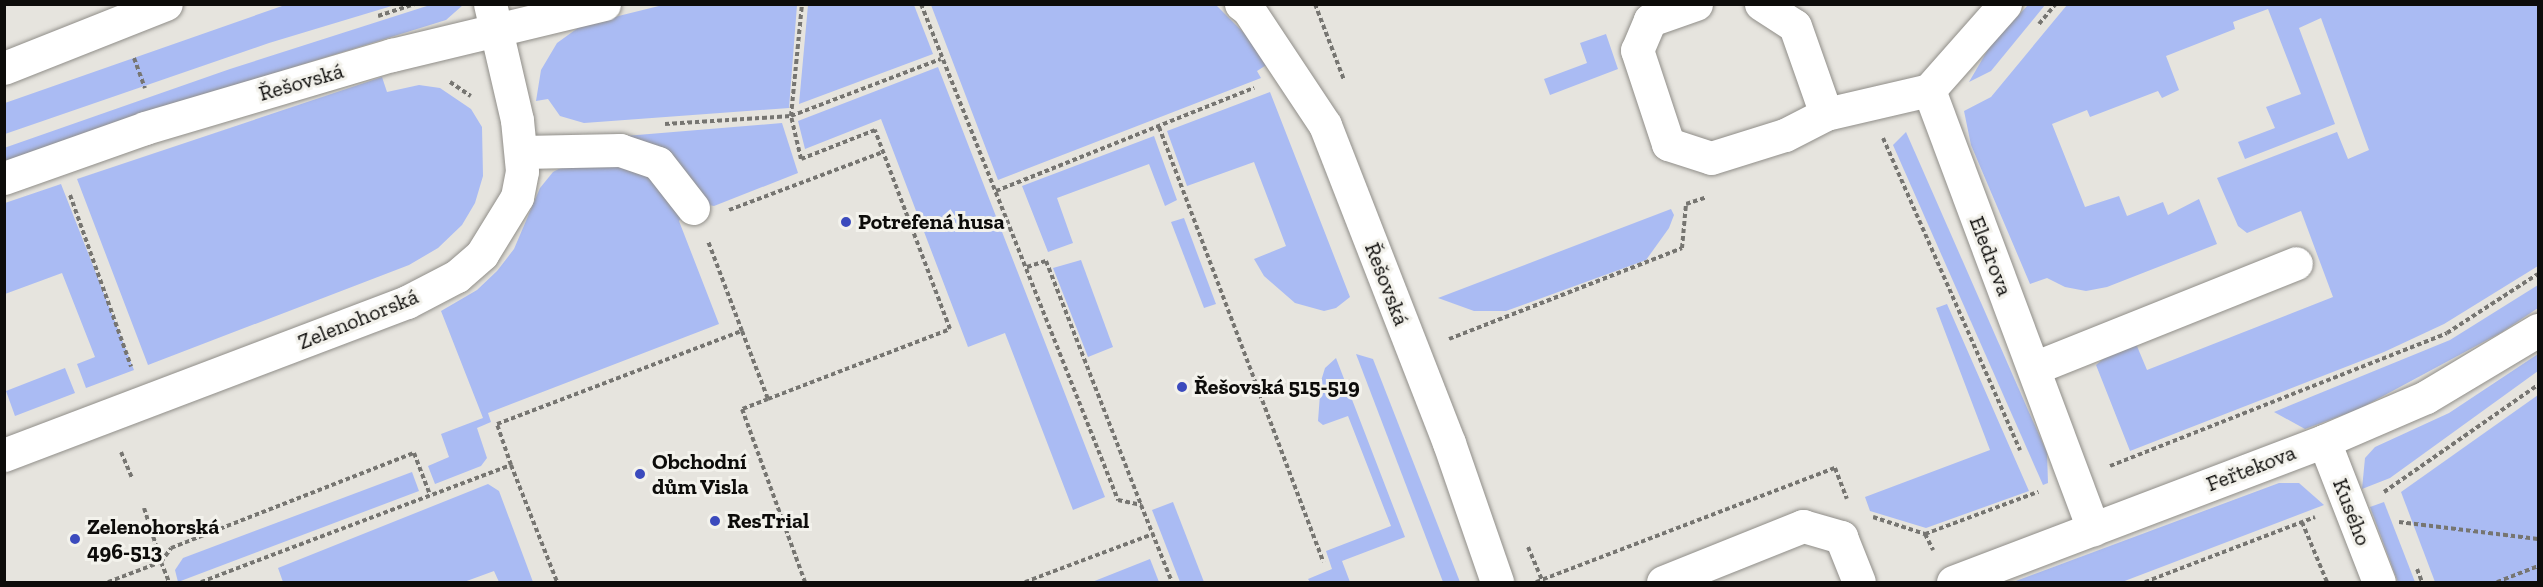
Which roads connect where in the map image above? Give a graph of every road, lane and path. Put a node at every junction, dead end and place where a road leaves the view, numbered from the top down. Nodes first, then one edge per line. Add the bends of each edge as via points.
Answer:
1 (166, 4) edge
2 (604, 4) edge
3 (802, 4) edge
4 (921, 4) edge
5 (1241, 4) edge
6 (1696, 4) edge
7 (1761, 4) edge
8 (2005, 4) edge
9 (2056, 4) edge
10 (493, 17) edge
11 (2032, 33) dead end
12 (1335, 57) dead end
13 (941, 59) junction
14 (4, 68) edge
15 (1291, 74) junction
16 (438, 80) dead end
17 (1929, 90) junction
18 (478, 102) dead end
19 (1826, 114) junction
20 (791, 116) junction
21 (660, 124) dead end
22 (1159, 127) junction
23 (1880, 132) dead end
24 (522, 152) junction
25 (883, 152) junction
26 (58, 160) junction
27 (4, 178) edge
28 (996, 191) junction
29 (1718, 192) dead end
30 (706, 217) junction
31 (2296, 263) dead end
32 (1027, 267) junction
33 (2538, 330) edge
34 (742, 331) junction
35 (1443, 342) dead end
36 (2034, 368) junction
37 (134, 375) dead end
38 (768, 399) junction
39 (2325, 441) junction
40 (119, 445) dead end
41 (4, 455) edge
42 (2024, 459) dead end
43 (512, 465) junction
44 (132, 478) dead end
45 (2033, 481) dead end
46 (2038, 492) dead end
47 (430, 495) junction
48 (1141, 505) junction
49 (144, 508) dead end
50 (2302, 522) dead end
51 (2399, 522) dead end
52 (2093, 529) junction
53 (1153, 534) junction
54 (2538, 539) edge
55 (161, 562) junction
56 (1323, 562) dead end
57 (2538, 566) edge
58 (108, 582) edge
59 (169, 582) edge
60 (201, 582) edge
61 (557, 582) edge
62 (805, 582) edge
63 (1025, 582) edge
64 (1172, 582) edge
65 (1497, 582) edge
66 (1663, 582) edge
67 (1859, 582) edge
68 (1953, 582) edge
69 (2327, 582) edge
70 (2379, 582) edge
71 (2497, 582) edge

1 - 14 street
2 - 10 street, Řešovská
3 - 20 path
4 - 13 path
5 - 15 street, Řešovská
6 - 19 street via 1650,20 1637,50 1668,144 1712,158 1785,135
7 - 19 street via 1795,26
8 - 17 street
9 - 11 path
10 - 24 street, Zelenohorská
10 - 26 street, Řešovská via 145,128
12 - 15 path
13 - 20 path
13 - 28 path
15 - 22 path
15 - 65 street, Řešovská via 1328,132 1449,443
16 - 18 path via 450,82
17 - 19 street
17 - 36 street, Eledrova
20 - 21 path
20 - 25 path via 801,159 875,130
22 - 28 path
22 - 56 path
23 - 42 path
24 - 30 street via 630,154 658,163
24 - 41 street, Zelenohorská via 516,197 503,226 482,254 457,276 407,302
25 - 30 path
25 - 38 path via 950,328
26 - 27 street, Řešovská
26 - 37 path
28 - 32 path
29 - 35 path via 1686,204 1682,248
30 - 34 path
31 - 36 street
32 - 48 path via 1118,500
32 - 48 path via 1046,261
33 - 39 street, Feřtekova via 2426,397
34 - 38 path
34 - 43 path via 497,424
36 - 52 street, Eledrova
38 - 62 path via 742,409
39 - 52 street, Feřtekova
39 - 70 street, Kusého
40 - 44 path
43 - 47 path
43 - 61 path
45 - 46 path
47 - 55 path via 414,453 171,548
47 - 60 path
48 - 53 path
49 - 55 path
50 - 69 path
51 - 54 path
52 - 68 street, Feřtekova
53 - 63 path
53 - 64 path
55 - 58 path
55 - 59 path
57 - 71 path
66 - 67 street via 1803,526 1841,537

